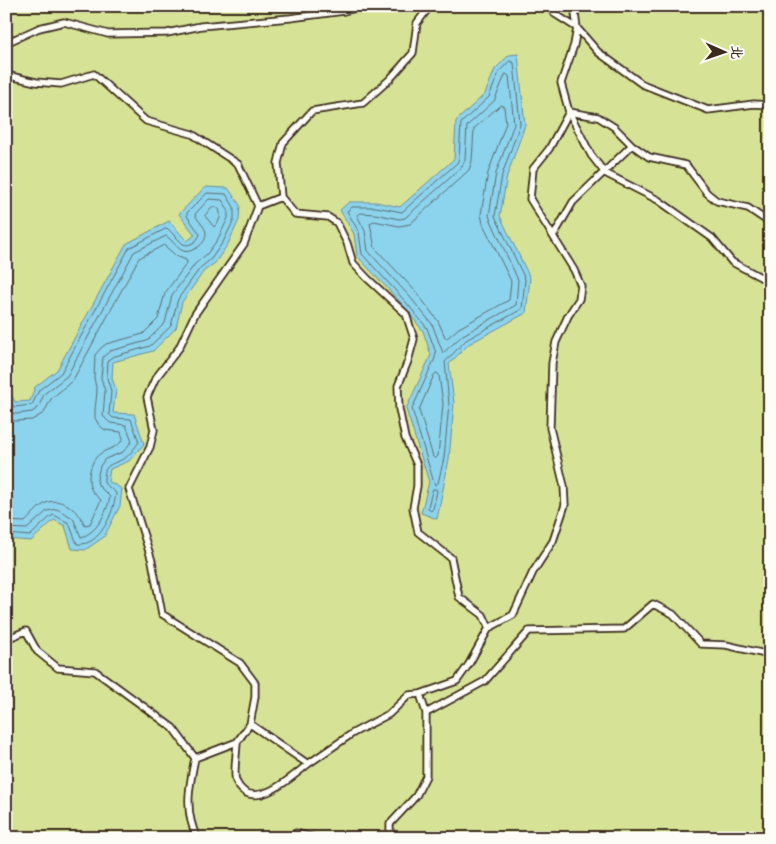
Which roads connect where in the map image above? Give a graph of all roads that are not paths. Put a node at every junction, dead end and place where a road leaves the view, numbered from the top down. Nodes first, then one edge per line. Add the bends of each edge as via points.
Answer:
1 (364, 6) edge
2 (430, 6) edge
3 (551, 6) edge
4 (574, 6) edge
5 (577, 28) junction
6 (6, 44) edge
7 (6, 75) edge
8 (770, 105) edge
9 (569, 112) junction
10 (632, 145) junction
11 (605, 173) junction
12 (281, 197) junction
13 (258, 206) junction
14 (770, 223) edge
15 (554, 235) junction
16 (770, 282) edge
17 (489, 628) junction
18 (6, 639) edge
19 (770, 655) edge
20 (420, 694) junction
21 (426, 713) junction
22 (250, 724) junction
23 (237, 742) junction
24 (195, 758) junction
25 (308, 764) junction
26 (197, 838) edge
27 (287, 838) edge
28 (315, 838) edge
29 (390, 838) edge

1 - 6 lane via 167,33 108,34 64,22 39,28
2 - 12 lane via 417,23 413,53 390,78 363,103 312,111 283,143 278,163
3 - 5 lane via 555,14
4 - 5 lane
5 - 8 lane via 598,52 642,84 708,110
5 - 9 lane via 561,83
7 - 13 lane via 62,84 94,74 146,121 192,134 238,164
9 - 10 lane via 598,117
9 - 11 lane via 591,155
9 - 15 lane via 549,149 533,169 530,199
10 - 11 lane
10 - 14 lane via 649,157 686,165 717,202 748,208
11 - 15 lane via 572,202
11 - 16 lane via 658,200 712,238 732,262
12 - 13 lane
12 - 17 lane via 295,214 328,217 337,223 353,263 406,314 414,340 398,386 399,410 405,438 417,465 418,486 412,508 418,532 451,558 459,597 483,615
13 - 22 lane via 244,244 195,314 179,348 155,379 147,397 154,430 150,447 129,489 152,561 162,614 240,663 255,683
15 - 17 lane via 581,286 580,299 556,342 552,363 550,428 564,486 565,505 553,541 512,615
17 - 20 lane via 457,681
18 - 24 lane via 26,631 38,651 58,668 96,671 173,728
19 - 21 lane via 726,645 701,644 673,614 653,604 624,629 530,631 484,680
20 - 21 lane
20 - 25 lane via 409,695 389,714 352,733
21 - 29 lane via 426,776 416,796 390,824
22 - 23 lane
22 - 25 lane
23 - 24 lane
23 - 25 lane via 235,780 244,792 256,796 276,790
24 - 26 lane via 188,792 191,825
27 - 28 lane via 296,833

